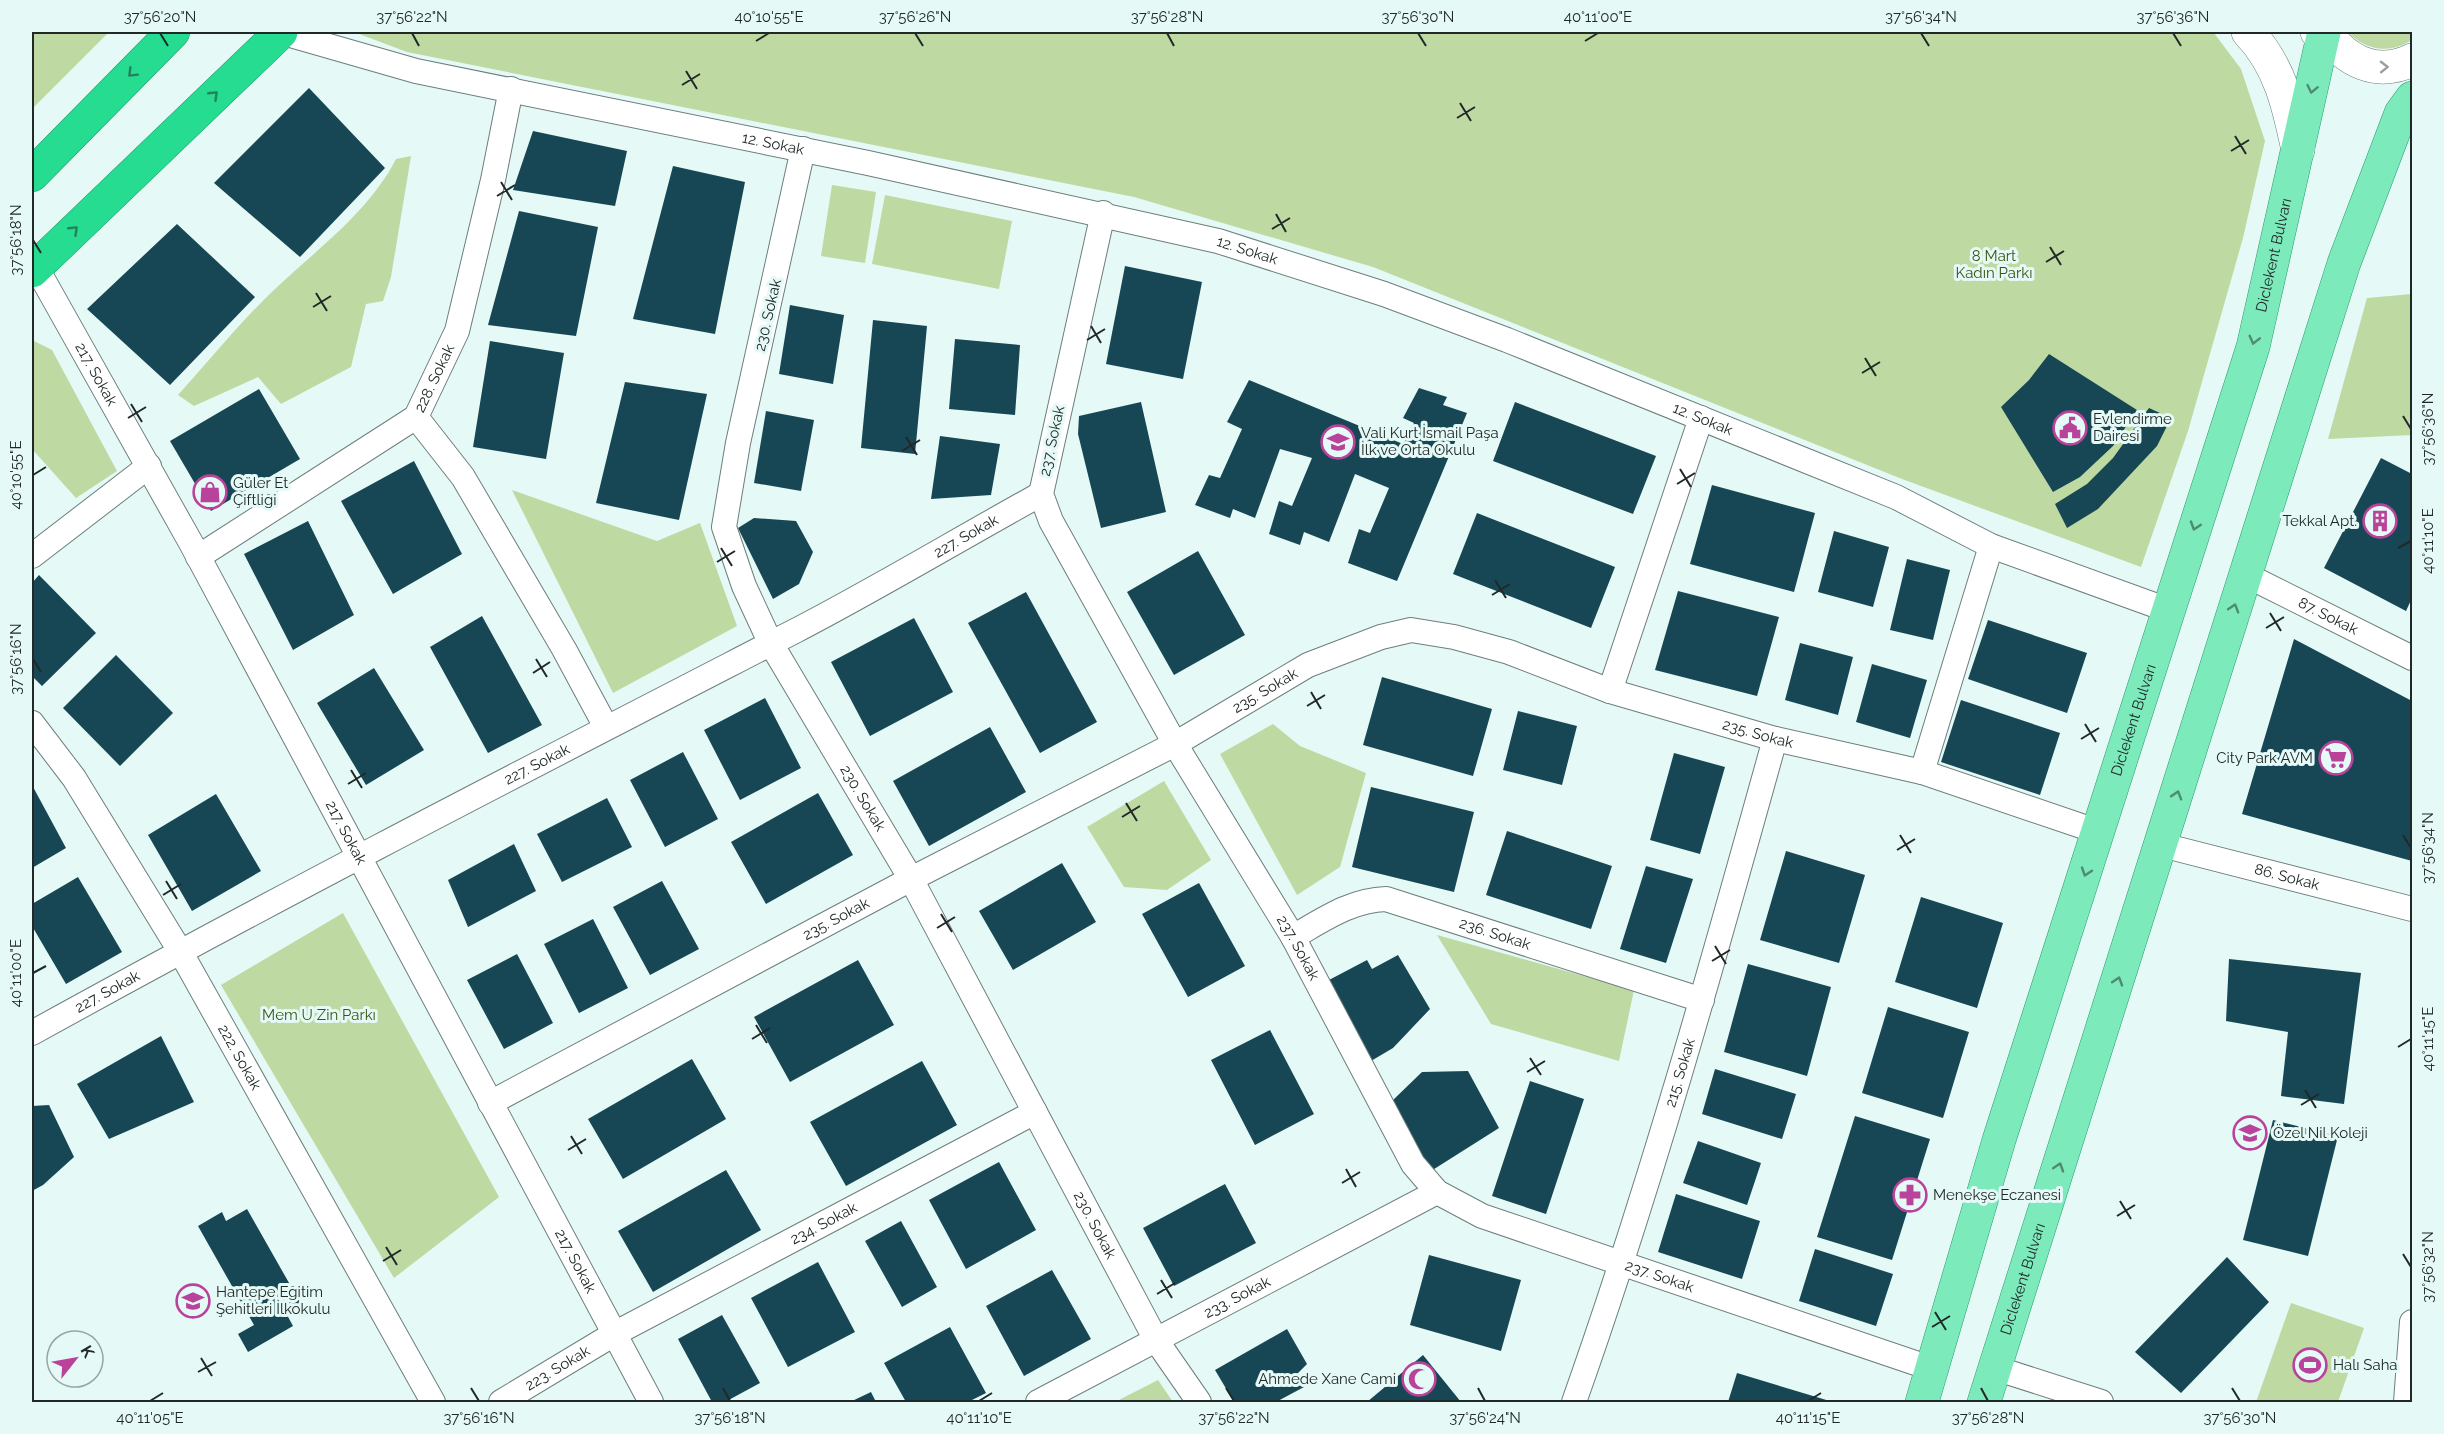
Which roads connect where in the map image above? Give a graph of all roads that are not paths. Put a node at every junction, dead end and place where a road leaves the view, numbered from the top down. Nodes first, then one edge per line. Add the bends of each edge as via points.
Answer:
1 (173, 32) edge
2 (280, 32) edge
3 (2248, 32) edge
4 (2322, 32) edge
5 (2412, 60) edge
6 (511, 89) junction
7 (2412, 98) edge
8 (803, 149) junction
9 (2298, 150) junction
10 (32, 175) edge
11 (1103, 213) junction
12 (34, 269) edge
13 (416, 417) junction
14 (1701, 418) junction
15 (149, 466) junction
16 (1041, 494) junction
17 (1991, 546) junction
18 (32, 556) edge
19 (198, 557) junction
20 (2244, 574) junction
21 (2168, 610) junction
22 (770, 642) junction
23 (2412, 658) edge
24 (1610, 691) junction
25 (32, 723) edge
26 (606, 728) junction
27 (1774, 739) junction
28 (1175, 744) junction
29 (1922, 772) junction
30 (2099, 832) junction
31 (2162, 845) junction
32 (359, 858) junction
33 (911, 879) junction
34 (2412, 909) edge
35 (1293, 936) junction
36 (180, 951) junction
37 (1702, 1000) junction
38 (32, 1033) edge
39 (490, 1103) junction
40 (1035, 1112) junction
41 (1437, 1192) junction
42 (1623, 1263) junction
43 (2412, 1322) edge
44 (614, 1334) junction
45 (1156, 1340) junction
46 (1995, 1368) junction
47 (1933, 1369) junction
48 (433, 1402) edge
49 (502, 1402) edge
50 (651, 1402) edge
51 (1038, 1402) edge
52 (1199, 1402) edge
53 (1574, 1402) edge
54 (1922, 1402) edge
55 (1984, 1402) edge
56 (2101, 1402) edge
57 (2406, 1402) edge

1 -> 10 highway
2 - 6 street, 12. Sokak via 416,71
12 -> 2 highway
3 - 9 main road via 2274,68 2287,98
4 -> 5 main road via 2357,63 2379,68 2401,66
4 -> 9 main road, Diclekent Bulvarı
6 - 8 street, 12. Sokak
6 - 13 street, 228. Sokak via 494,180 457,331
7 - 20 main road, Diclekent Bulvarı via 2401,113 2344,263
8 - 11 street, 12. Sokak
8 - 22 street, 230. Sokak via 738,443 724,527 744,586
9 -> 21 main road, Diclekent Bulvarı via 2253,347
11 - 14 street, 12. Sokak via 1218,241 1384,294
11 - 16 street, 237. Sokak
12 - 15 street, 217. Sokak
13 - 19 street, 228. Sokak
13 - 26 street via 464,477
14 - 17 street, 12. Sokak via 1896,497
14 - 24 street
15 - 18 street
15 - 19 street, 217. Sokak
16 - 22 street, 227. Sokak
16 - 28 street, 237. Sokak via 1051,521
17 - 21 street, 12. Sokak
17 - 29 street
19 - 32 street, 217. Sokak
20 - 23 street, 87. Sokak
31 -> 20 main road, Diclekent Bulvarı
21 - 30 main road, Diclekent Bulvarı
22 - 26 street, 227. Sokak
22 - 33 street, 230. Sokak
24 - 27 street, 235. Sokak
24 - 28 street, 235. Sokak via 1509,652 1411,630 1381,637 1308,665
25 - 36 street, 222. Sokak via 74,778
26 - 32 street, 227. Sokak
27 - 29 street, 235. Sokak
27 - 37 street, 215. Sokak
28 - 33 street, 235. Sokak
28 - 35 street, 237. Sokak
29 - 30 street, 235. Sokak
30 -> 47 main road, Diclekent Bulvarı via 1999,1140
31 - 34 street, 86. Sokak
46 -> 31 main road, Diclekent Bulvarı
32 - 36 street, 227. Sokak
32 - 39 street, 217. Sokak
33 - 39 street, 235. Sokak
33 - 40 street, 230. Sokak
35 - 37 street, 236. Sokak via 1366,899 1386,898
35 - 41 street, 237. Sokak via 1413,1164
36 - 38 street, 227. Sokak
36 - 48 street, 222. Sokak
37 - 42 street, 215. Sokak
39 - 44 street, 217. Sokak
40 - 44 street, 234. Sokak
40 - 45 street, 230. Sokak
41 - 42 street, 237. Sokak via 1482,1216 1536,1237
41 - 45 street, 233. Sokak
42 - 47 street, 237. Sokak
42 - 53 street, 215. Sokak
43 - 57 street
44 - 49 street, 223. Sokak
44 - 50 street, 217. Sokak
45 - 51 street, 233. Sokak
45 - 52 street, 230. Sokak
46 - 55 main road, Diclekent Bulvarı
46 - 56 street
47 - 54 main road, Diclekent Bulvarı

